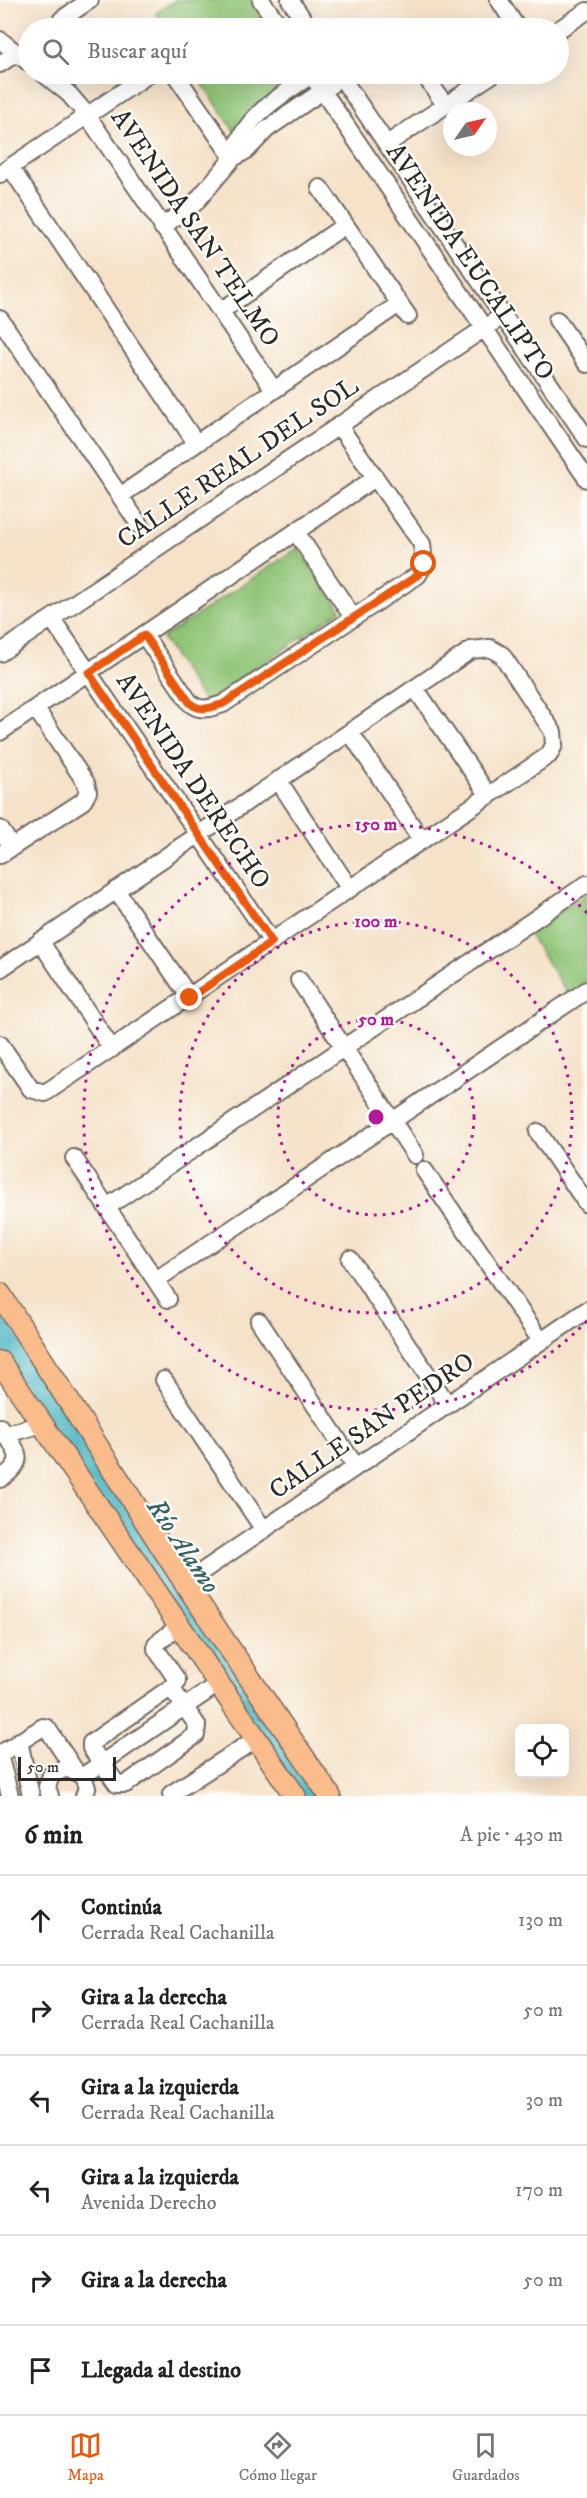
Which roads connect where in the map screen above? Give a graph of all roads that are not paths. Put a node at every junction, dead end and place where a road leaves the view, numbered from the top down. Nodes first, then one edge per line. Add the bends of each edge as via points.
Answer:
1 (261, 0) edge
2 (290, 0) edge
3 (499, 0) edge
4 (82, 2) edge
5 (587, 11) edge
6 (63, 18) edge
7 (273, 18) edge
8 (302, 18) edge
9 (511, 18) edge
10 (569, 23) edge
11 (0, 40) edge
12 (18, 54) edge
13 (18, 58) edge
14 (0, 64) edge
15 (56, 84) edge
16 (134, 84) edge
17 (182, 84) edge
18 (299, 84) edge
19 (318, 84) edge
20 (331, 84) edge
21 (346, 84) edge
22 (431, 84) edge
23 (478, 84) edge
24 (323, 91) junction
25 (443, 102) edge
26 (450, 102) edge
27 (443, 106) edge
28 (87, 114) junction
29 (387, 144) junction
30 (233, 158) junction
31 (5, 171) edge
32 (320, 188) dead end
33 (345, 225) junction
34 (162, 227) junction
35 (220, 311) junction
36 (504, 315) junction
37 (0, 319) edge
38 (557, 320) dead end
39 (485, 327) junction
40 (587, 364) edge
41 (274, 390) junction
42 (339, 426) junction
43 (587, 439) edge
44 (196, 443) junction
45 (375, 478) junction
46 (587, 479) edge
47 (120, 496) junction
48 (141, 528) dead end
49 (296, 532) junction
50 (352, 616) junction
51 (52, 619) junction
52 (144, 635) junction
53 (0, 653) edge
54 (89, 673) junction
55 (416, 688) junction
56 (36, 709) junction
57 (0, 732) edge
58 (350, 732) junction
59 (278, 780) junction
60 (489, 796) junction
61 (0, 829) edge
62 (199, 834) junction
63 (422, 841) junction
64 (6, 851) edge
65 (587, 884) edge
66 (351, 889) junction
67 (116, 890) junction
68 (40, 941) junction
69 (272, 942) junction
70 (0, 969) edge
71 (299, 980) dead end
72 (587, 990) edge
73 (190, 998) junction
74 (0, 1044) edge
75 (112, 1049) junction
76 (344, 1049) junction
77 (392, 1121) junction
78 (537, 1132) dead end
79 (415, 1155) dead end
80 (74, 1158) dead end
81 (424, 1170) dead end
82 (587, 1204) edge
83 (107, 1207) junction
84 (350, 1259) dead end
85 (156, 1280) junction
86 (0, 1294) edge
87 (168, 1299) dead end
88 (587, 1310) edge
89 (9, 1316) edge
90 (259, 1322) dead end
91 (541, 1341) junction
92 (0, 1362) edge
93 (164, 1380) dead end
94 (448, 1405) junction
95 (42, 1424) junction
96 (1, 1432) edge
97 (356, 1467) junction
98 (0, 1479) edge
99 (264, 1530) junction
100 (118, 1537) junction
101 (185, 1583) junction
102 (179, 1626) junction
103 (218, 1684) junction
104 (172, 1689) junction
105 (186, 1707) junction
106 (256, 1739) junction
107 (19, 1741) junction
108 (0, 1756) edge
109 (101, 1763) junction
110 (78, 1772) junction
111 (171, 1794) dead end
112 (10, 1796) edge
113 (31, 1796) edge
114 (50, 1796) edge
115 (84, 1796) edge
116 (295, 1796) edge
117 (330, 1796) edge

1 - 7 street
2 - 8 street
3 - 9 street
4 - 6 street
5 - 10 street
11 - 12 street
13 - 14 street
15 - 28 street, AVENIDA SAN TELMO
16 - 28 street
17 - 30 street
18 - 30 street via 251,121 236,141
19 - 24 street, AVENIDA EUCALIPTO
20 - 24 street
21 - 29 street, AVENIDA EUCALIPTO
22 - 25 street
23 - 26 street
24 - 30 street via 283,116 248,150
24 - 39 street, AVENIDA EUCALIPTO
27 - 29 street
28 - 31 street
28 - 34 street, AVENIDA SAN TELMO
29 - 36 street, AVENIDA EUCALIPTO
30 - 34 street via 195,203
31 - 44 street
32 - 33 street
33 - 35 street
33 - 41 street via 404,310
34 - 35 street, AVENIDA SAN TELMO
35 - 41 street, AVENIDA SAN TELMO
36 - 39 street, CALLE REAL DEL SOL
36 - 43 street, AVENIDA EUCALIPTO
37 - 47 street
38 - 40 street
39 - 42 street, CALLE REAL DEL SOL
39 - 46 street, AVENIDA EUCALIPTO
41 - 44 street
42 - 45 street
42 - 51 street, CALLE REAL DEL SOL
44 - 47 street
45 - 49 street
45 - 50 street via 422,544 424,564 418,575
47 - 48 street
49 - 50 street
49 - 52 street
50 - 52 street via 223,704 201,709 190,703
51 - 53 street, CALLE REAL DEL SOL
51 - 54 street, AVENIDA DERECHO
52 - 54 street
54 - 56 street
54 - 62 street, AVENIDA DERECHO
55 - 58 street
55 - 60 street
55 - 60 street via 471,650 490,648 502,655 553,732 554,745 549,755
56 - 57 street
56 - 64 street via 86,783 88,792 83,801
58 - 59 street
58 - 63 street
59 - 62 street
59 - 66 street
60 - 63 street
61 - 64 street
62 - 67 street
62 - 69 street, AVENIDA DERECHO
63 - 66 street
65 - 76 street
66 - 69 street
67 - 68 street
67 - 73 street
68 - 70 street
68 - 75 street
69 - 73 street
71 - 76 street
72 - 77 street
73 - 75 street
74 - 75 street via 37,1092 45,1092
76 - 77 street
76 - 83 street
77 - 79 street
77 - 85 street
78 - 82 street
80 - 83 street
81 - 91 street
83 - 85 street
84 - 94 street
85 - 87 street
86 - 89 main road
88 - 91 street, CALLE SAN PEDRO
89 - 101 main road
90 - 97 street
91 - 94 street, CALLE SAN PEDRO
92 - 95 main road
93 - 99 street
94 - 97 street, CALLE SAN PEDRO
95 - 96 street
95 - 100 main road
96 - 98 street via 19,1462 16,1469
97 - 99 street, CALLE SAN PEDRO
99 - 101 street, CALLE SAN PEDRO
100 - 101 main road via 165,1580 176,1585
100 - 102 main road
101 - 117 main road
102 - 103 main road
102 - 104 street via 156,1644 177,1680
103 - 105 street
103 - 106 main road
104 - 105 street
104 - 109 street via 91,1743
105 - 109 street
105 - 109 street via 197,1725 196,1735 126,1784 117,1784
106 - 111 street
106 - 116 main road
107 - 108 street
107 - 110 street via 47,1728
107 - 113 street
108 - 112 street
109 - 110 street
110 - 114 street via 61,1768 51,1775 47,1787
110 - 115 street via 87,1788

